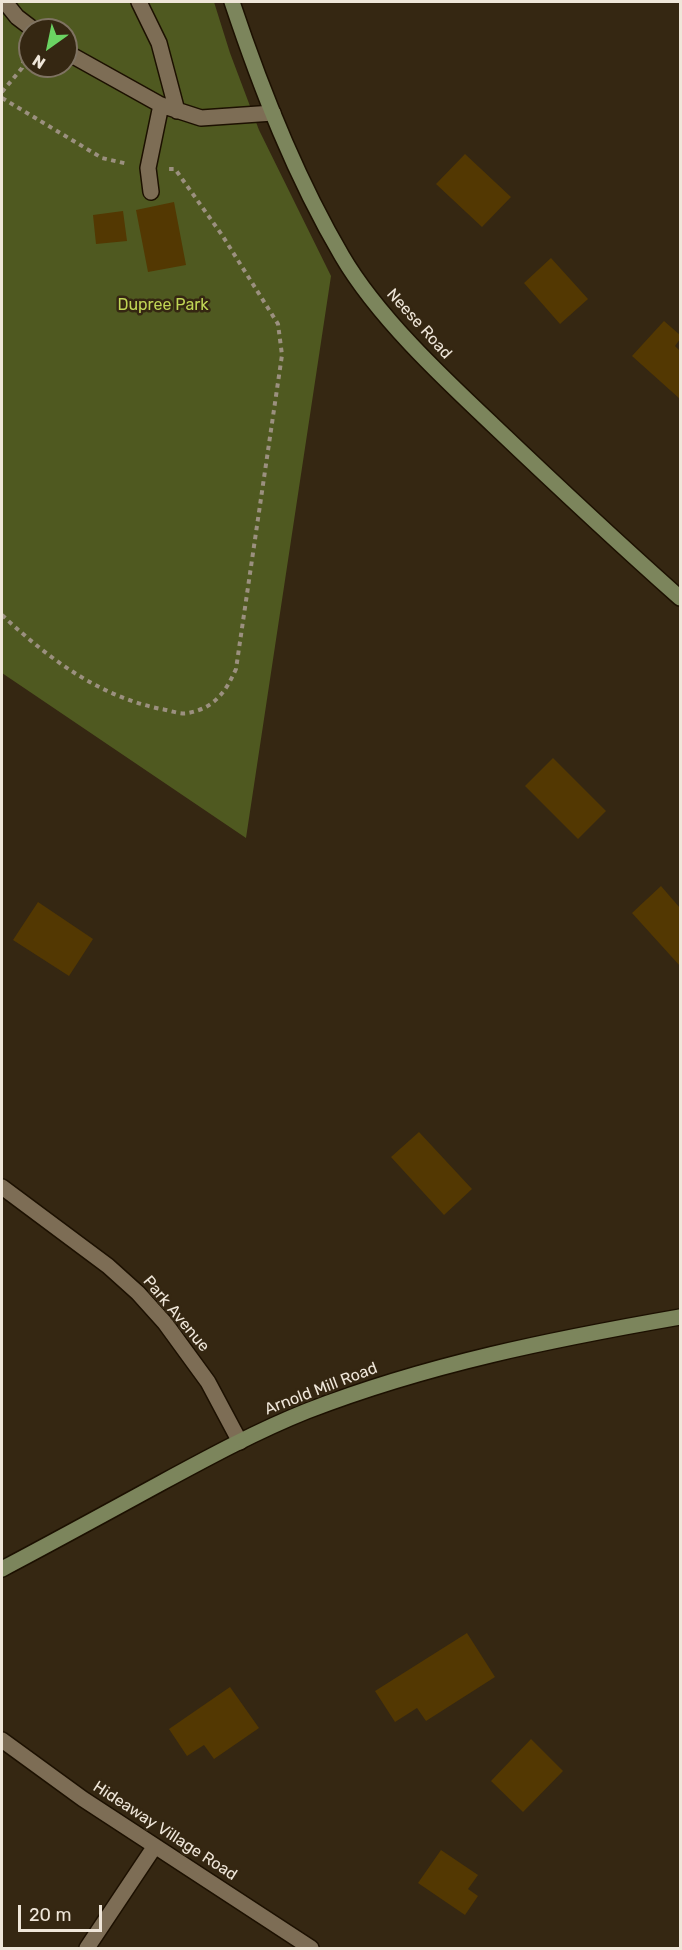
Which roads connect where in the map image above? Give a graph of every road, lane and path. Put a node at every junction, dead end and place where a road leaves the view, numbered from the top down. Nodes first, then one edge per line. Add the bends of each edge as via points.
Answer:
1 (5, 2) edge
2 (140, 2) edge
3 (232, 2) edge
4 (18, 18) edge
5 (78, 58) edge
6 (18, 72) edge
7 (2, 92) edge
8 (2, 98) edge
9 (161, 105) junction
10 (177, 111) junction
11 (273, 113) junction
12 (148, 168) junction
13 (151, 192) dead end
14 (681, 598) edge
15 (2, 615) edge
16 (2, 1187) edge
17 (681, 1317) edge
18 (240, 1442) junction
19 (2, 1569) edge
20 (2, 1740) edge
21 (155, 1846) junction
22 (87, 1948) edge
23 (311, 1948) edge

1 - 4 street
2 - 10 street via 159,43
3 - 11 street, Neese Road
5 - 9 street
6 - 7 path
8 - 12 path via 102,158
9 - 10 street
9 - 12 street
10 - 11 street via 201,118
11 - 14 street, Neese Road via 342,257 410,343
12 - 13 street
12 - 15 path via 175,169 278,324 282,355 236,669 226,690 212,704 187,714 153,707 125,699 64,668
16 - 18 street, Park Avenue via 138,1293 208,1382
17 - 18 street, Arnold Mill Road via 546,1341 417,1373 304,1412
18 - 19 street, Arnold Mill Road
20 - 21 street, Hideaway Village Road
21 - 22 street
21 - 23 street, Hideaway Village Road

